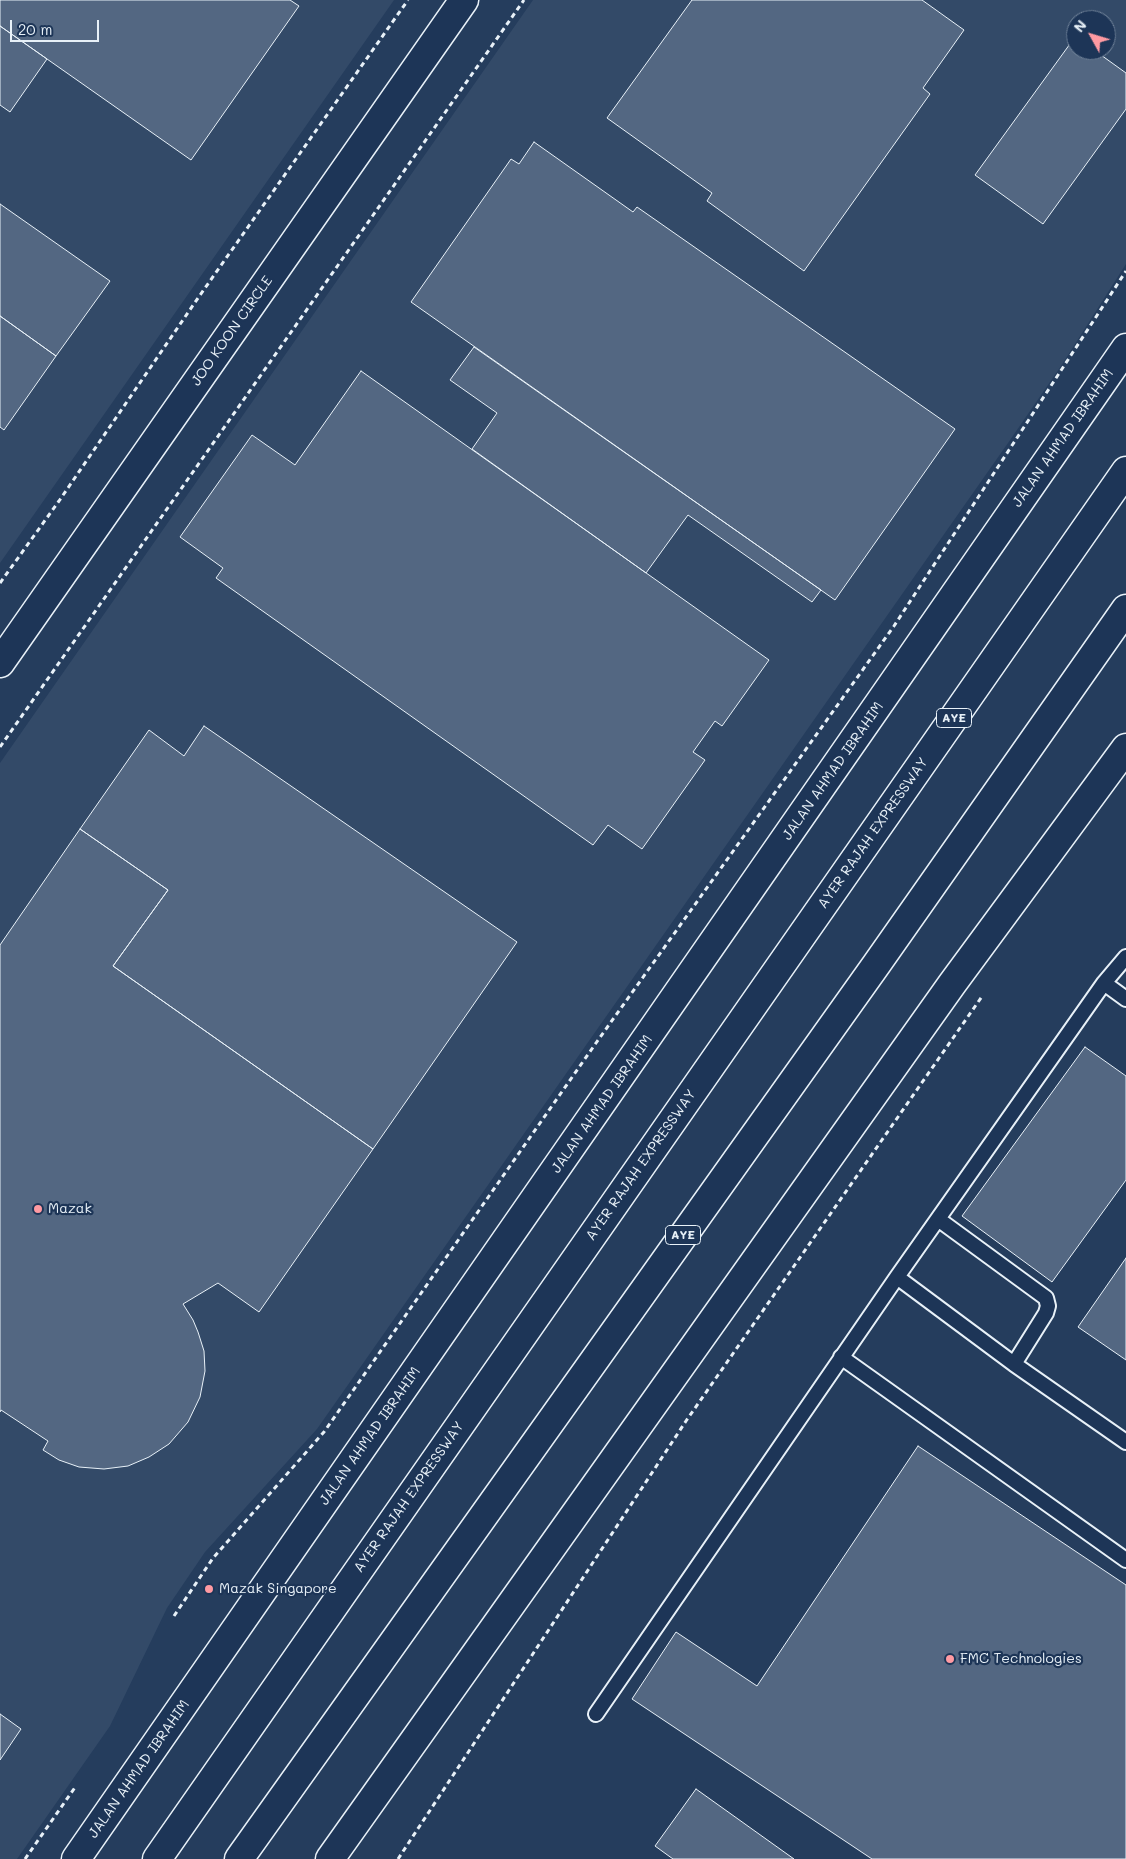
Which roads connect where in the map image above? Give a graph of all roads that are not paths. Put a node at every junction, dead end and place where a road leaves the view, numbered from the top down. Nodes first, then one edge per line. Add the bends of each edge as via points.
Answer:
1 (464, 0) edge
2 (1126, 348) edge
3 (1126, 471) edge
4 (1126, 609) edge
5 (1126, 624) edge
6 (0, 663) edge
7 (1075, 682) junction
8 (1126, 748) edge
9 (1126, 958) edge
10 (1104, 983) junction
11 (1126, 999) edge
12 (938, 1219) junction
13 (897, 1277) junction
14 (841, 1357) junction
15 (1014, 1364) junction
16 (1126, 1442) edge
17 (1126, 1560) edge
18 (596, 1714) dead end
19 (76, 1859) edge
20 (157, 1859) edge
21 (238, 1859) edge
22 (330, 1859) edge

1 - 6 main road, JOO KOON CIRCLE
2 - 19 main road, JALAN AHMAD IBRAHIM
3 - 20 main road, AYER RAJAH EXPRESSWAY / AYE
4 - 7 main road, AYE
5 - 7 main road
7 - 21 main road, AYE
8 - 22 main road via 947,992
9 - 10 lane
10 - 11 lane
10 - 12 lane
12 - 13 lane
12 - 15 lane via 1046,1298 1046,1313
13 - 14 lane
13 - 15 lane
14 - 17 lane
14 - 18 lane
15 - 16 lane

